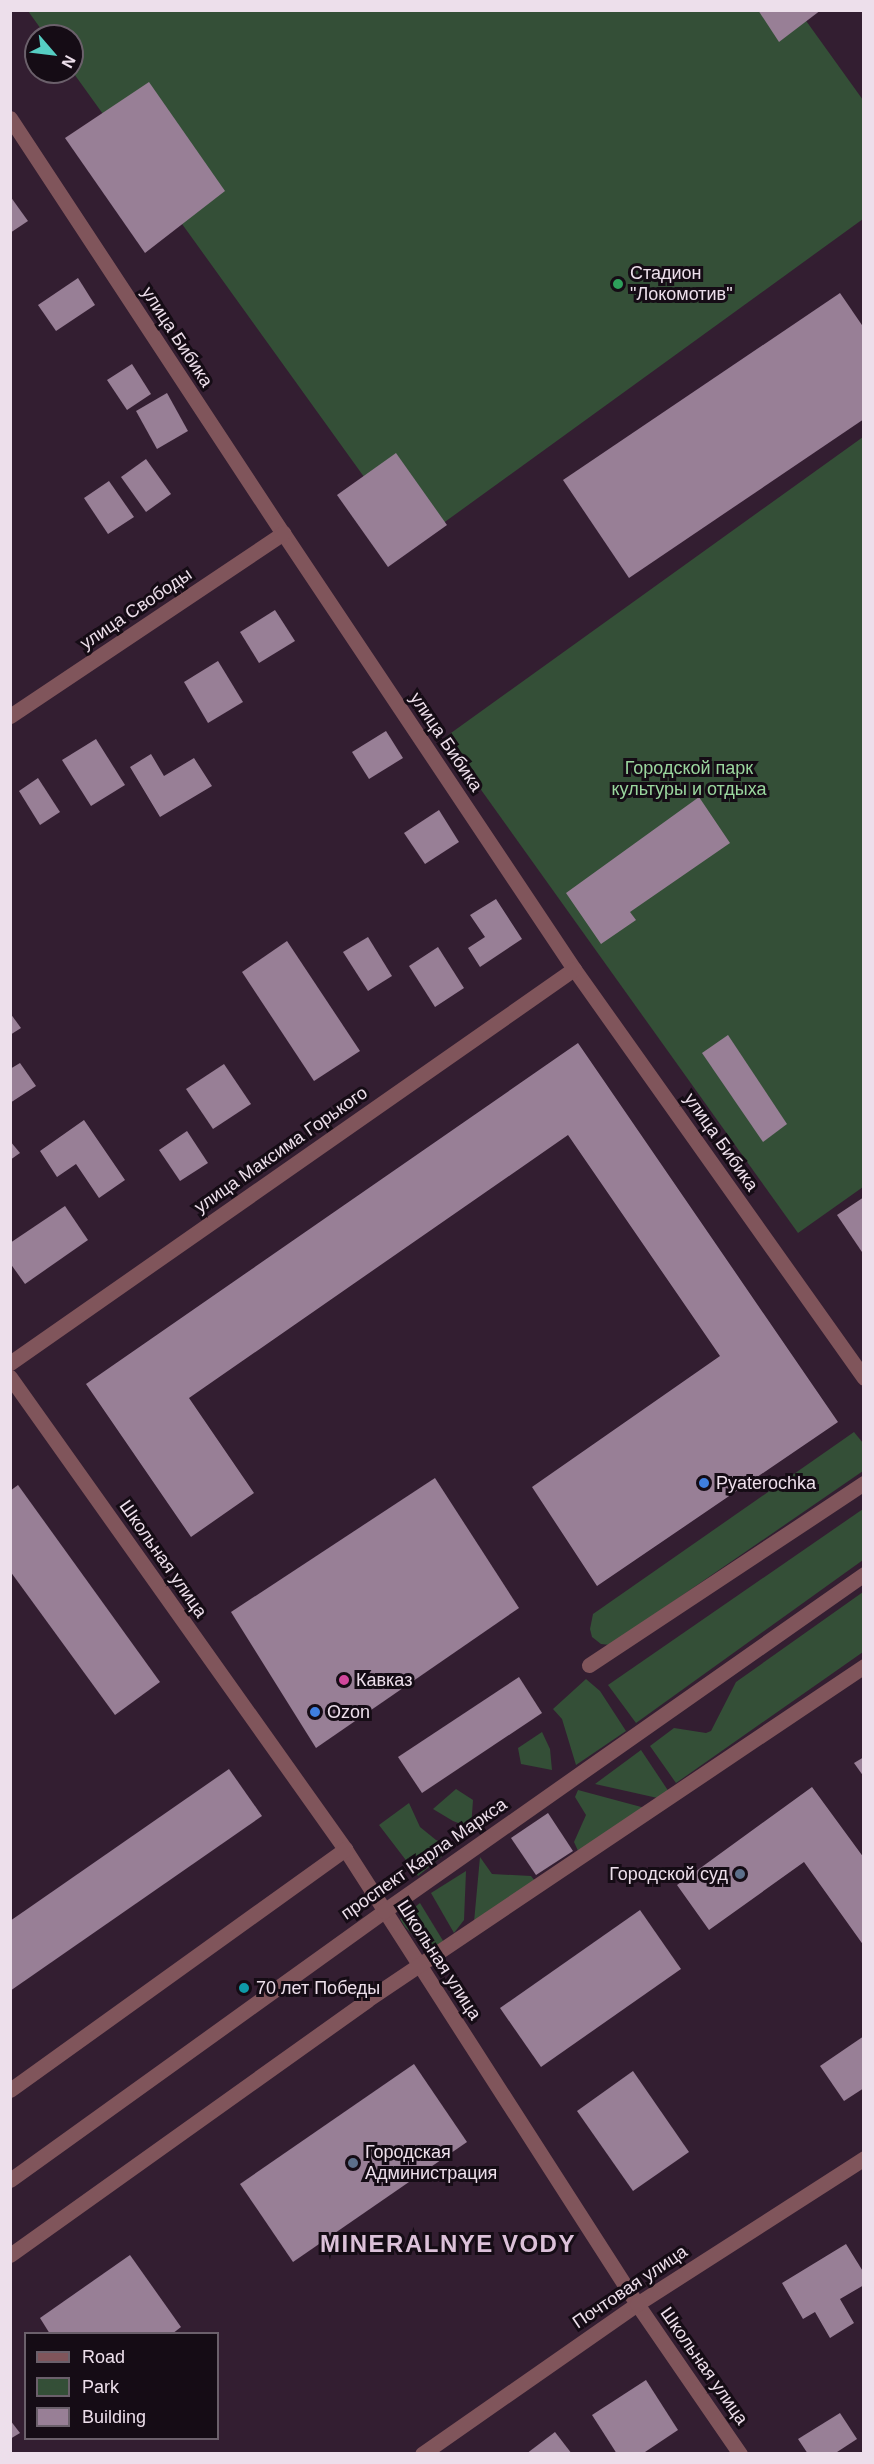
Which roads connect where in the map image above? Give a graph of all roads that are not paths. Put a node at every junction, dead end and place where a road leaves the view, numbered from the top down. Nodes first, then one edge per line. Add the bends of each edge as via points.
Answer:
1 (10, 118) edge
2 (283, 534) junction
3 (10, 716) edge
4 (574, 969) junction
5 (10, 1363) edge
6 (10, 1377) edge
7 (864, 1378) edge
8 (864, 1483) edge
9 (864, 1574) edge
10 (589, 1665) dead end
11 (864, 1666) edge
12 (345, 1849) junction
13 (384, 1911) junction
14 (419, 1966) junction
15 (10, 2090) edge
16 (864, 2158) edge
17 (10, 2181) edge
18 (10, 2255) edge
19 (637, 2304) junction
20 (423, 2454) edge
21 (740, 2454) edge

1 - 2 street, улица Бибика
2 - 3 street, улица Свободы
2 - 4 street, улица Бибика
4 - 5 street, улица Максима Горького
4 - 7 street, улица Бибика
6 - 12 street, Школьная улица
8 - 10 street
9 - 13 street, проспект Карла Маркса
11 - 14 street
12 - 13 street, Школьная улица
12 - 15 street
13 - 14 street, Школьная улица
13 - 17 street, проспект Карла Маркса
14 - 18 street
14 - 19 street, Школьная улица
16 - 19 street, Почтовая улица
19 - 20 street, Почтовая улица
19 - 21 street, Школьная улица

